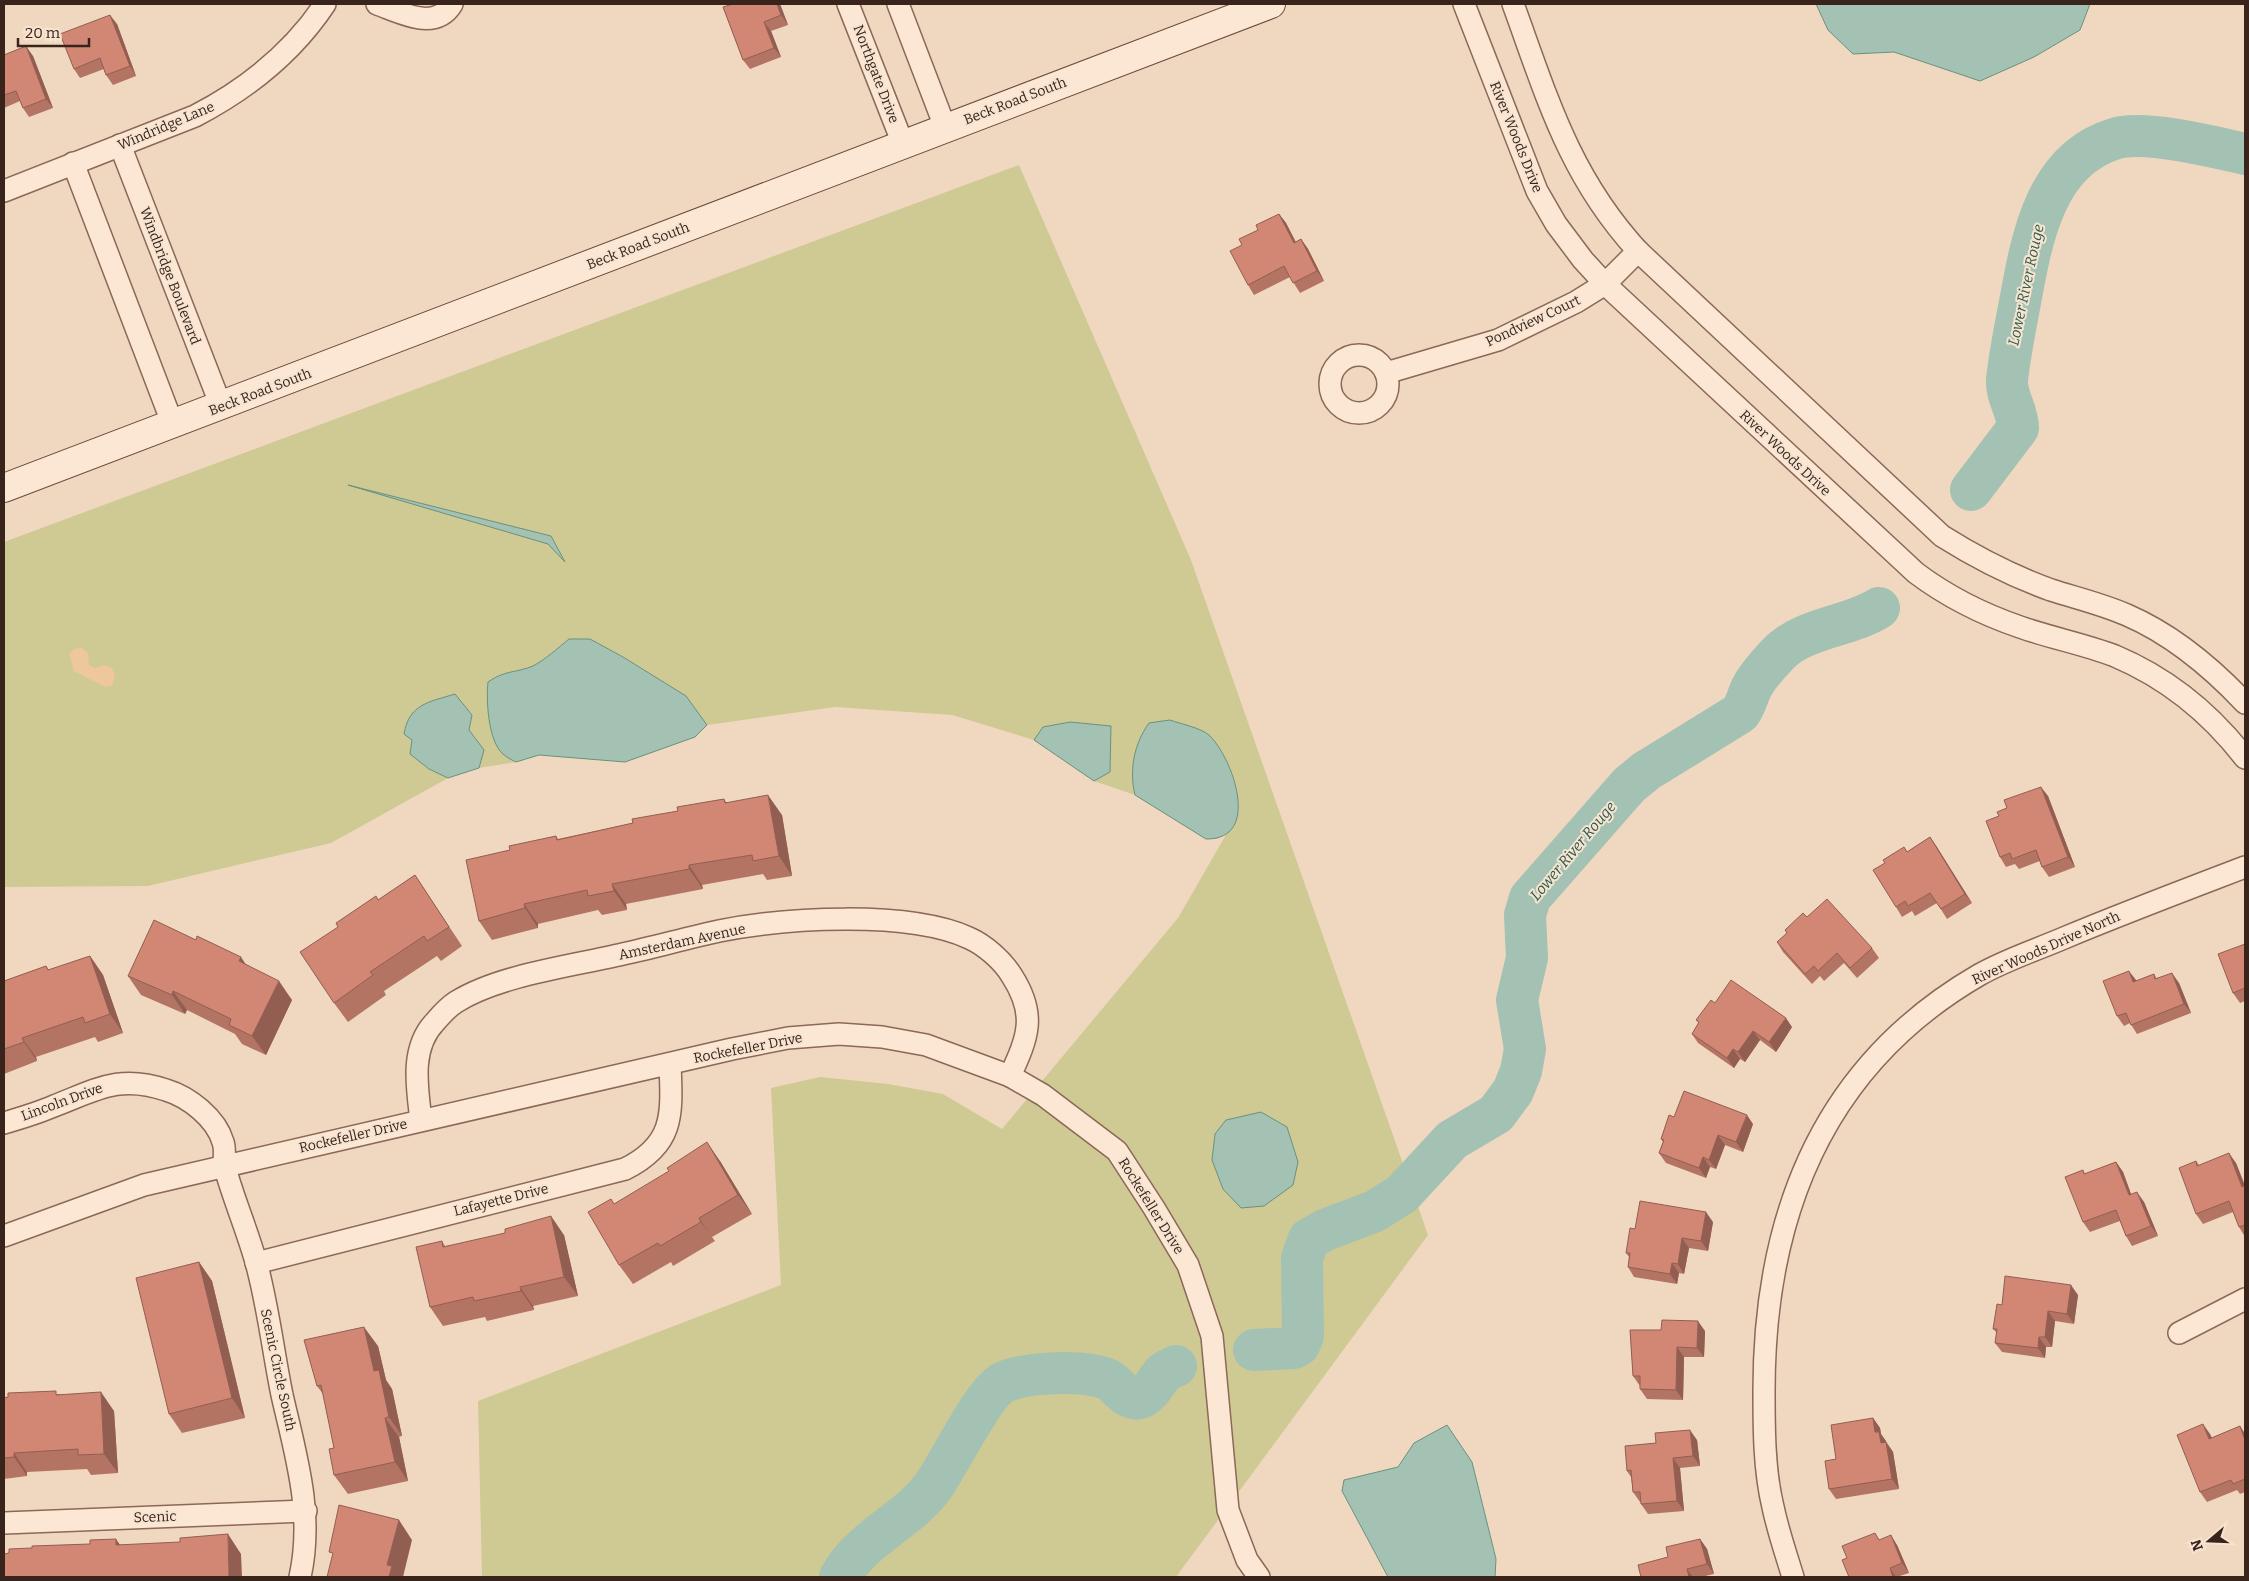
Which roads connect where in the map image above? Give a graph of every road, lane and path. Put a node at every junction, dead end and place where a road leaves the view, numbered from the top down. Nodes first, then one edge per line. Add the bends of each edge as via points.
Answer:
1 (325, 4) edge
2 (378, 4) edge
3 (452, 4) edge
4 (848, 4) edge
5 (898, 4) edge
6 (1271, 4) edge
7 (1464, 4) edge
8 (1513, 4) edge
9 (945, 127) junction
10 (903, 144) junction
11 (120, 145) junction
12 (73, 163) junction
13 (4, 190) edge
14 (1638, 251) junction
15 (1605, 284) junction
16 (1386, 373) dead end
17 (221, 406) junction
18 (173, 425) junction
19 (4, 488) edge
20 (2245, 703) edge
21 (2245, 758) edge
22 (2245, 867) edge
23 (670, 1064) junction
24 (1010, 1076) junction
25 (421, 1120) junction
26 (4, 1123) edge
27 (225, 1166) junction
28 (4, 1236) edge
29 (256, 1263) junction
30 (2245, 1299) edge
31 (2179, 1333) dead end
32 (306, 1511) junction
33 (4, 1523) edge
34 (300, 1577) edge
35 (1259, 1577) edge
36 (1793, 1577) edge

1 - 11 street, Windridge Lane via 293,44 243,88 195,116
2 - 3 street via 417,19 437,16
4 - 10 street, Northgate Drive
5 - 9 street
6 - 9 main road, Beck Road South
7 - 15 street, River Woods Drive via 1537,191 1556,224
8 - 14 street via 1570,154 1602,207
9 - 10 main road, Beck Road South
10 - 17 main road, Beck Road South
11 - 12 street, Windridge Lane
11 - 17 street, Windbridge Boulevard
12 - 13 street, Windridge Lane
12 - 18 street
14 - 15 street, Pondview Court
14 - 20 street via 1942,536 2011,575 2129,616 2166,636 2206,665
15 - 16 street, Pondview Court via 1576,302 1498,340
15 - 21 street, River Woods Drive via 1916,573 1942,592 1982,613 2138,667 2198,707
17 - 18 main road, Beck Road South
18 - 19 main road, Beck Road South
22 - 36 street, River Woods Drive North via 1980,974 1935,1004 1887,1046 1844,1098 1826,1126 1798,1184 1783,1226 1767,1325 1764,1417 1770,1489
23 - 24 street, Rockefeller Drive via 788,1038 840,1034 926,1045
23 - 25 street, Rockefeller Drive
23 - 29 street, Lafayette Drive via 672,1097 669,1125 657,1147 625,1169
24 - 25 street, Amsterdam Avenue via 1028,1033 1026,1004 1006,966 985,948 970,938 930,927 849,919 797,921 720,931 523,977 480,990 454,1003 433,1024 418,1054 416,1080
24 - 35 street, Rockefeller Drive via 1043,1095 1117,1151 1188,1265 1212,1336 1228,1510 1247,1560
25 - 27 street, Rockefeller Drive
26 - 27 street, Lincoln Drive via 77,1095 116,1084 135,1083 167,1090 196,1106 212,1122 223,1142
27 - 28 street, Rockefeller Drive via 144,1185
27 - 29 street, Scenic Circle South
29 - 32 street, Scenic Circle South
30 - 31 street
32 - 33 street, Scenic
32 - 34 street, Scenic Circle South

